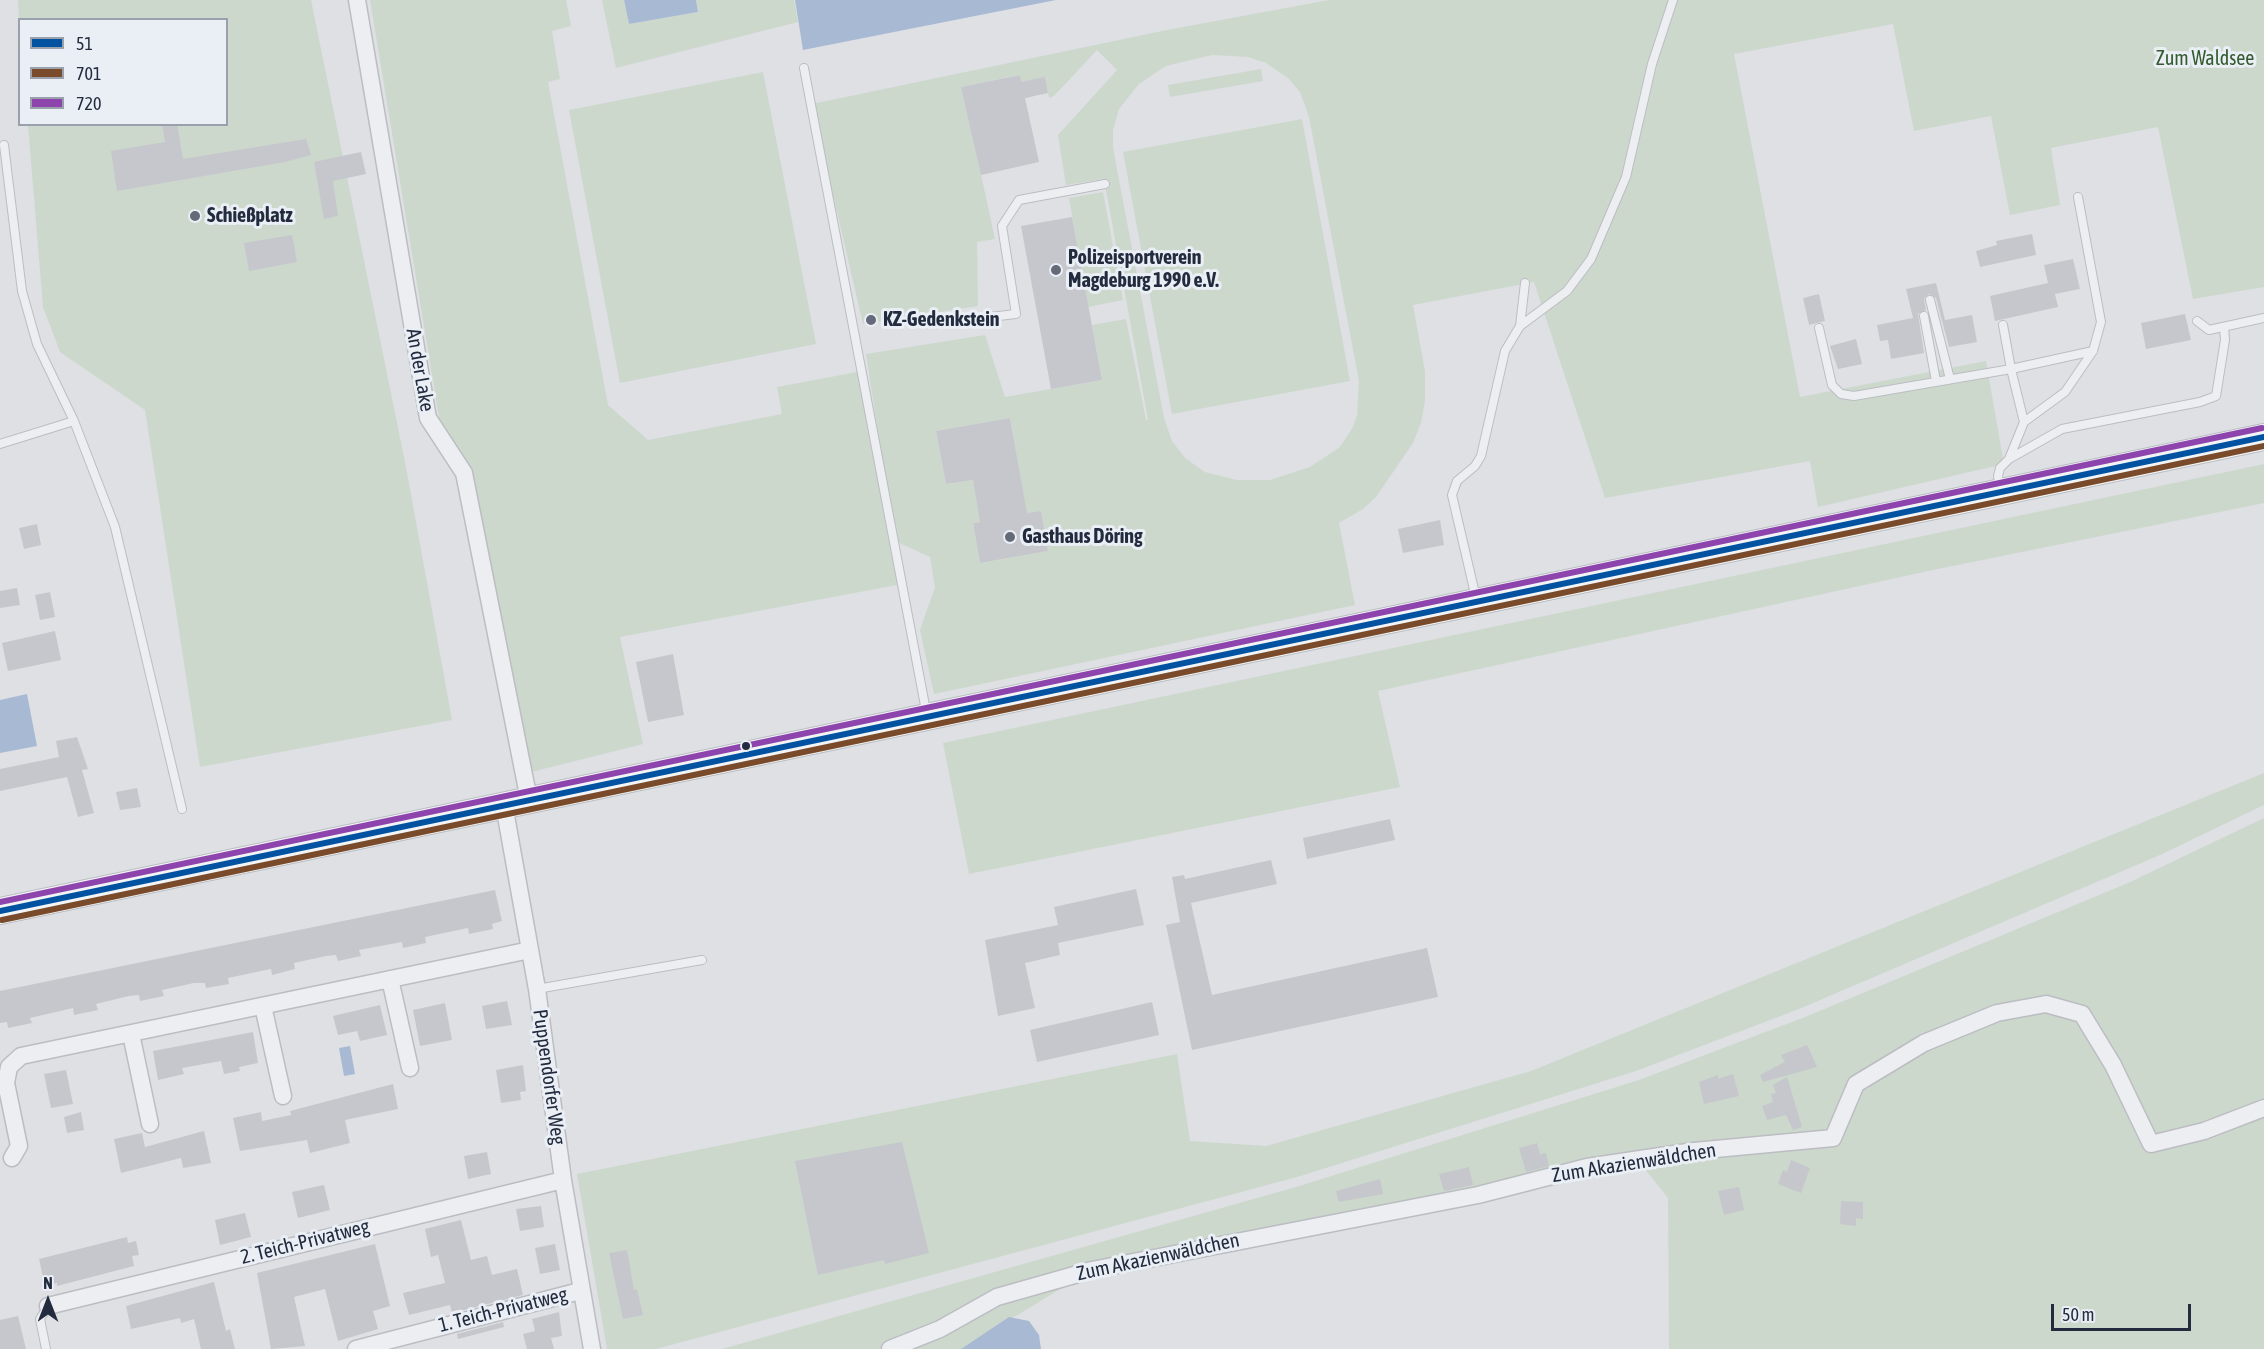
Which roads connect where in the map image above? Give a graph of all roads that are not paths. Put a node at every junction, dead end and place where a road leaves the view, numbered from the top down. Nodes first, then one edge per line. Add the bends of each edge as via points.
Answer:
1 (357, 0) edge
2 (1673, 0) edge
3 (804, 68) dead end
4 (4, 145) dead end
5 (1105, 184) dead end
6 (2078, 197) dead end
7 (1525, 283) dead end
8 (1930, 300) dead end
9 (1924, 316) dead end
10 (990, 317) dead end
11 (2264, 318) edge
12 (2197, 321) dead end
13 (2003, 325) dead end
14 (1520, 326) junction
15 (2224, 327) junction
16 (1819, 328) dead end
17 (2093, 351) junction
18 (2011, 369) junction
19 (1950, 379) junction
20 (1936, 381) junction
21 (74, 421) junction
22 (2024, 422) junction
23 (2264, 437) edge
24 (0, 444) edge
25 (2009, 459) junction
26 (2001, 492) junction
27 (1477, 602) junction
28 (927, 716) junction
29 (529, 800) junction
30 (504, 805) junction
31 (182, 809) dead end
32 (0, 910) edge
33 (530, 950) junction
34 (702, 960) dead end
35 (390, 979) junction
36 (537, 989) junction
37 (263, 1006) junction
38 (131, 1034) junction
39 (410, 1068) dead end
40 (283, 1096) dead end
41 (2264, 1108) edge
42 (150, 1125) dead end
43 (6, 1160) edge
44 (562, 1180) junction
45 (580, 1291) junction
46 (48, 1306) joint
47 (46, 1349) edge
48 (356, 1349) edge
49 (592, 1349) edge
50 (890, 1349) edge

1 - 29 street, An der Lake via 428,418 464,473
2 - 14 lane via 1652,64 1626,177 1591,260 1567,291
3 - 28 lane
4 - 21 lane via 22,291 36,344
5 - 10 lane via 1019,200 1002,226 1016,314
6 - 17 lane via 2101,322
7 - 14 lane
8 - 19 lane
9 - 20 lane
11 - 15 lane
12 - 15 lane via 2209,330
13 - 18 lane
14 - 27 lane via 1505,351 1479,461 1457,480 1452,495
15 - 25 lane via 2216,396 2062,429
16 - 20 lane via 1832,385 1841,394 1854,396
17 - 18 lane
17 - 22 lane via 2065,392
18 - 19 lane
18 - 22 lane
19 - 20 lane
21 - 24 lane
21 - 31 lane via 115,527
22 - 25 lane
23 - 26 main road
25 - 26 lane via 1998,476
26 - 27 main road
27 - 28 main road
28 - 29 main road
29 - 30 main road
30 - 32 main road
30 - 33 street, Puppendorfer Weg
33 - 35 street
33 - 36 street, Puppendorfer Weg
34 - 36 lane
35 - 37 street
35 - 39 street
36 - 44 street, Puppendorfer Weg
37 - 38 street
37 - 40 street
38 - 42 street
38 - 43 street via 21,1056 9,1067 6,1083 19,1146
41 - 50 street, Zum Akazienwäldchen via 2204,1131 2151,1144 2113,1065 2082,1014 2046,1004 1997,1014 1924,1043 1856,1084 1833,1138 1694,1151 1587,1167 1478,1196 1092,1270 997,1297 940,1329
44 - 45 street, Puppendorfer Weg
44 - 46 street, 2. Teich-Privatweg
45 - 48 street, 1. Teich-Privatweg
45 - 49 street, Puppendorfer Weg
46 - 47 lane via 40,1319

